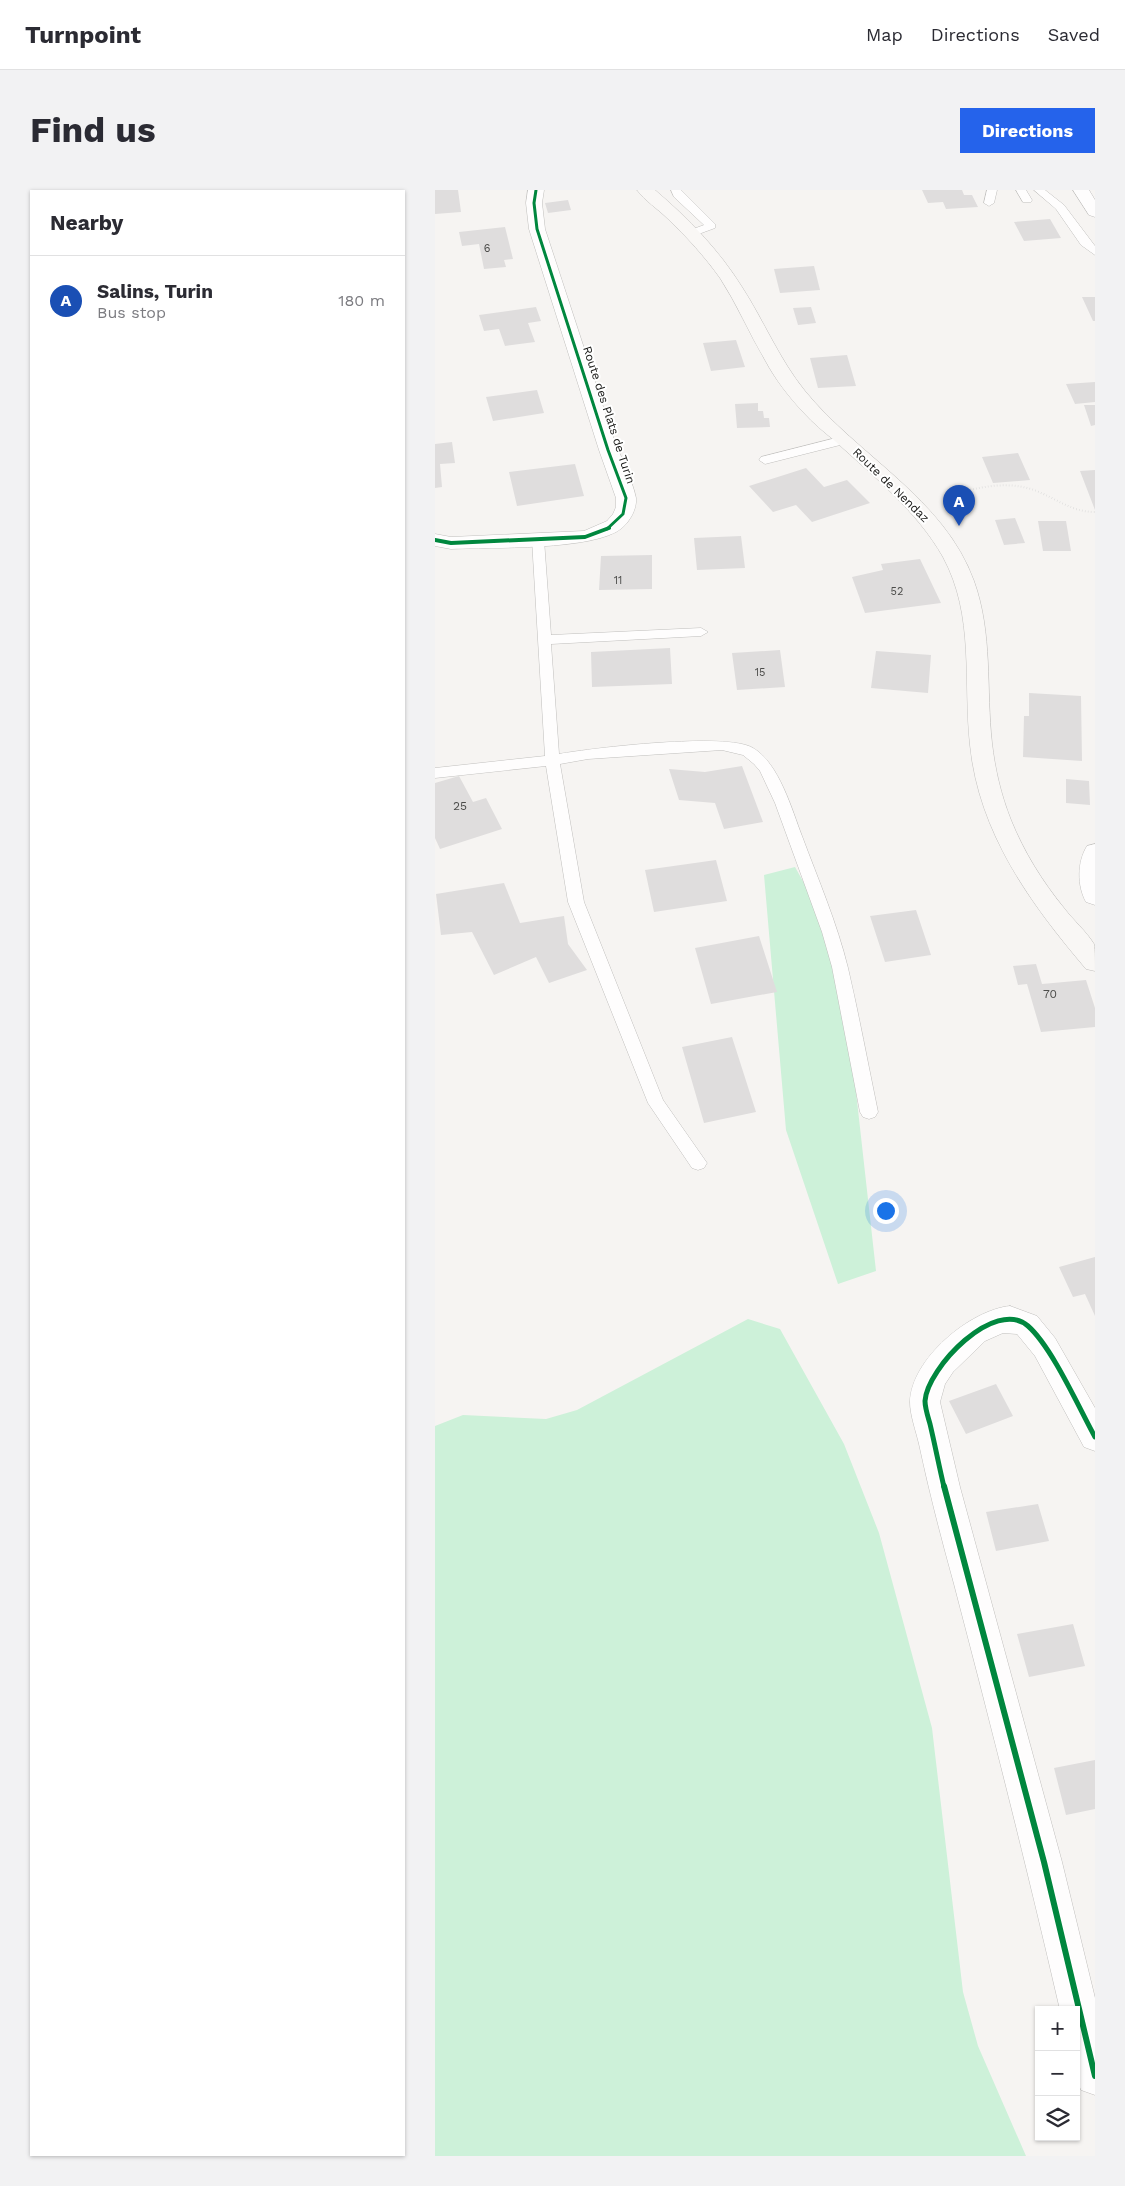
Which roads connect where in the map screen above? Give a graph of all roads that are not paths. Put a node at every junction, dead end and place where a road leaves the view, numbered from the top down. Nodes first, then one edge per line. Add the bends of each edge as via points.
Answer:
1 (536, 190) edge
2 (645, 190) edge
3 (676, 190) edge
4 (992, 190) edge
5 (1021, 190) edge
6 (1039, 190) edge
7 (1081, 190) edge
8 (1027, 200) dead end
9 (989, 203) dead end
10 (1095, 212) edge
11 (692, 233) junction
12 (1095, 252) edge
13 (845, 440) junction
14 (765, 460) dead end
15 (435, 540) edge
16 (539, 540) junction
17 (701, 632) dead end
18 (545, 640) junction
19 (552, 760) junction
20 (435, 773) edge
21 (1095, 852) edge
22 (1095, 896) edge
23 (1095, 962) edge
24 (869, 1112) dead end
25 (698, 1163) dead end
26 (1095, 1437) edge
27 (1095, 2076) edge

1 - 16 street, Route des Plats de Turin via 537,229 627,506 620,520 605,533
2 - 11 main road, Route de Nendaz
3 - 11 lane via 711,226
4 - 9 lane
5 - 8 lane
6 - 12 lane via 1060,206
7 - 10 street
11 - 13 main road, Route de Nendaz via 728,278 777,365 807,406
13 - 14 lane
13 - 23 main road, Route de Nendaz via 915,505 937,532 963,579 974,621 981,744 995,812 1026,874
15 - 16 street, Route des Plats de Turin via 451,543
16 - 18 lane
17 - 18 lane
18 - 19 lane
19 - 20 lane
19 - 24 lane via 588,754 722,745 748,751 759,760 782,803 830,932
19 - 25 lane via 575,902 656,1103
21 - 22 street via 1091,885
26 - 27 street via 1045,1347 1027,1325 1010,1319 999,1320 975,1332 942,1363 931,1379 925,1402 944,1487 1044,1862

